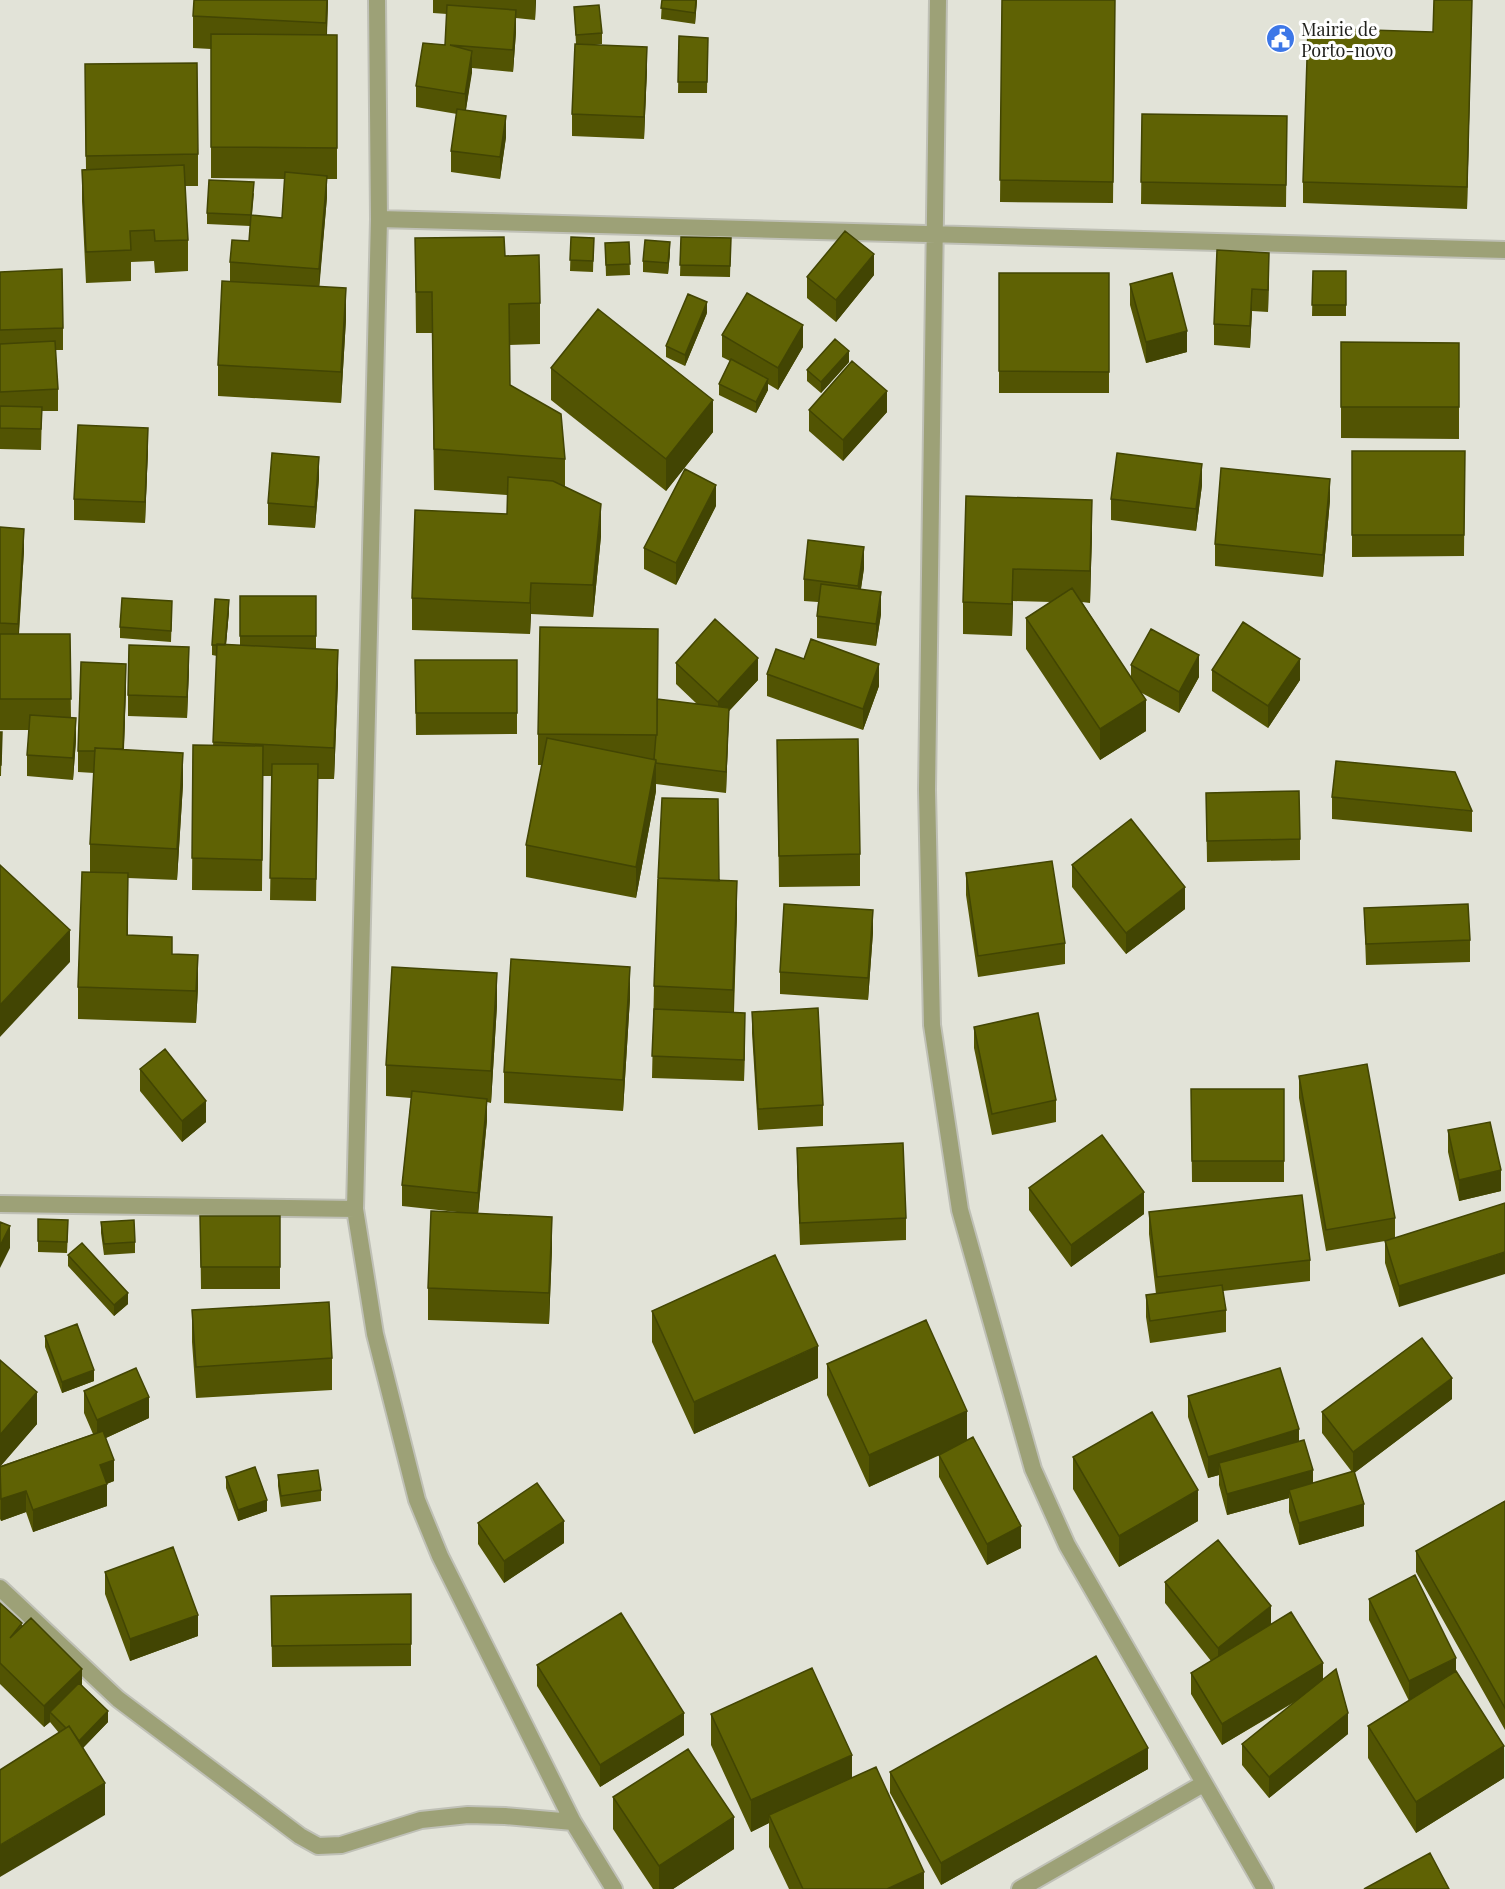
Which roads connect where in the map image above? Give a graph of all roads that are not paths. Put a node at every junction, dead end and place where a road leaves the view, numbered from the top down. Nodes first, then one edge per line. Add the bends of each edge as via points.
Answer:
1 (377, 0) edge
2 (938, 0) edge
3 (379, 219) junction
4 (937, 234) junction
5 (1505, 250) edge
6 (0, 1204) edge
7 (355, 1209) junction
8 (0, 1588) edge
9 (1203, 1784) junction
10 (573, 1822) junction
11 (614, 1889) edge
12 (1020, 1889) edge
13 (1265, 1889) edge

1 - 3 street
2 - 4 street
3 - 4 street
3 - 7 street
4 - 5 street
4 - 9 street via 927,790 932,1024 960,1210 1033,1469 1067,1545
6 - 7 street
7 - 10 street via 375,1334 417,1500 440,1556
8 - 10 street via 118,1699 318,1846 341,1845 421,1820 468,1815
9 - 12 street
9 - 13 street
10 - 11 street

